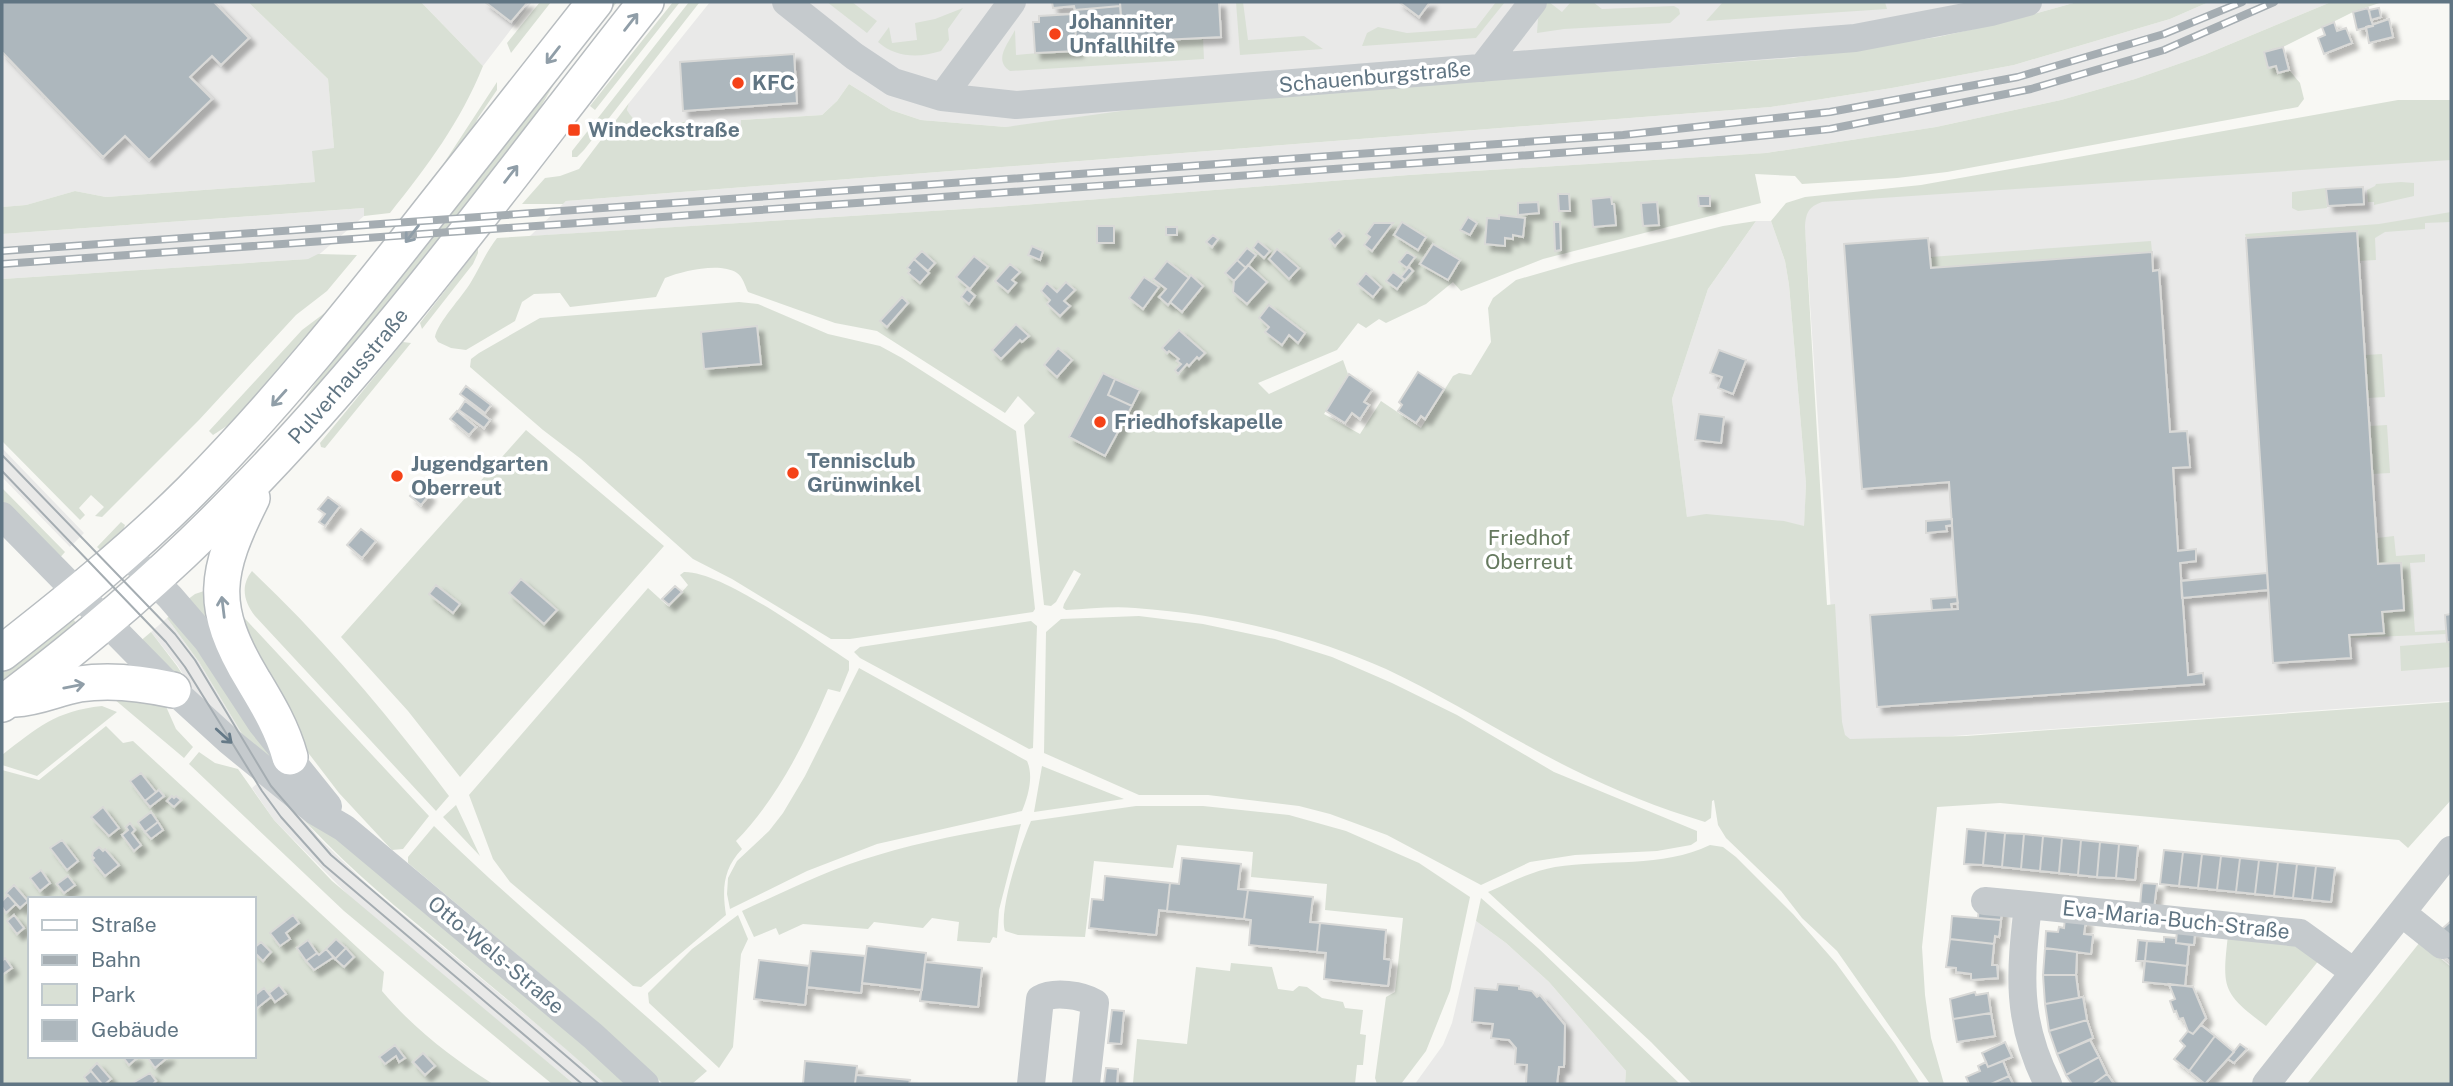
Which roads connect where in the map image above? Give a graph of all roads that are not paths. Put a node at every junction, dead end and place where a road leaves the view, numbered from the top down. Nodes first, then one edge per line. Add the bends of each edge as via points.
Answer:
1 (595, 2) edge
2 (646, 2) edge
3 (786, 2) edge
4 (1013, 2) edge
5 (1532, 2) edge
6 (2028, 2) edge
7 (1994, 7) edge
8 (1482, 68) junction
9 (942, 97) junction
10 (266, 469) junction
11 (2, 516) edge
12 (126, 553) junction
13 (153, 579) junction
14 (78, 593) junction
15 (106, 621) junction
16 (2, 653) edge
17 (173, 690) junction
18 (5, 702) edge
19 (290, 757) junction
20 (344, 828) junction
21 (2451, 849) edge
22 (1984, 901) dead end
23 (2028, 905) junction
24 (2402, 912) junction
25 (2442, 945) dead end
26 (2354, 972) junction
27 (645, 1084) edge
28 (1031, 1084) edge
29 (1086, 1084) edge
30 (2048, 1084) edge
31 (2266, 1084) edge

1 -> 12 main road, Pulverhausstraße via 279,398
10 -> 2 main road, Pulverhausstraße via 398,318
3 - 9 street, Schauenburgstraße via 893,82
4 - 9 street
5 - 8 street
6 - 7 street, Schauenburgstraße
7 - 8 street, Schauenburgstraße via 1855,38
8 - 9 street, Schauenburgstraße via 1016,105
10 - 13 main road, Pulverhausstraße
19 -> 10 main road via 277,720 232,643 223,614 225,561
11 - 14 street, Otto-Wels-Straße
12 - 13 street, Otto-Wels-Straße
12 - 14 main road, Pulverhausstraße
13 - 15 main road, Pulverhausstraße
13 - 19 street, Otto-Wels-Straße via 207,640
14 - 15 street, Otto-Wels-Straße
14 - 16 main road, Pulverhausstraße
15 - 17 street, Otto-Wels-Straße
15 - 18 main road, Pulverhausstraße
18 -> 17 main road via 101,682 144,683
17 -> 20 street, Otto-Wels-Straße via 315,811
19 - 20 street, Otto-Wels-Straße
20 - 27 street, Otto-Wels-Straße
21 - 24 street
22 - 23 street, Eva-Maria-Buch-Straße
23 - 26 street, Eva-Maria-Buch-Straße via 2300,933
23 - 30 street via 2021,964 2023,1009
24 - 25 street
24 - 26 street
26 - 31 street
28 - 29 street via 1040,999 1048,994 1095,1003

